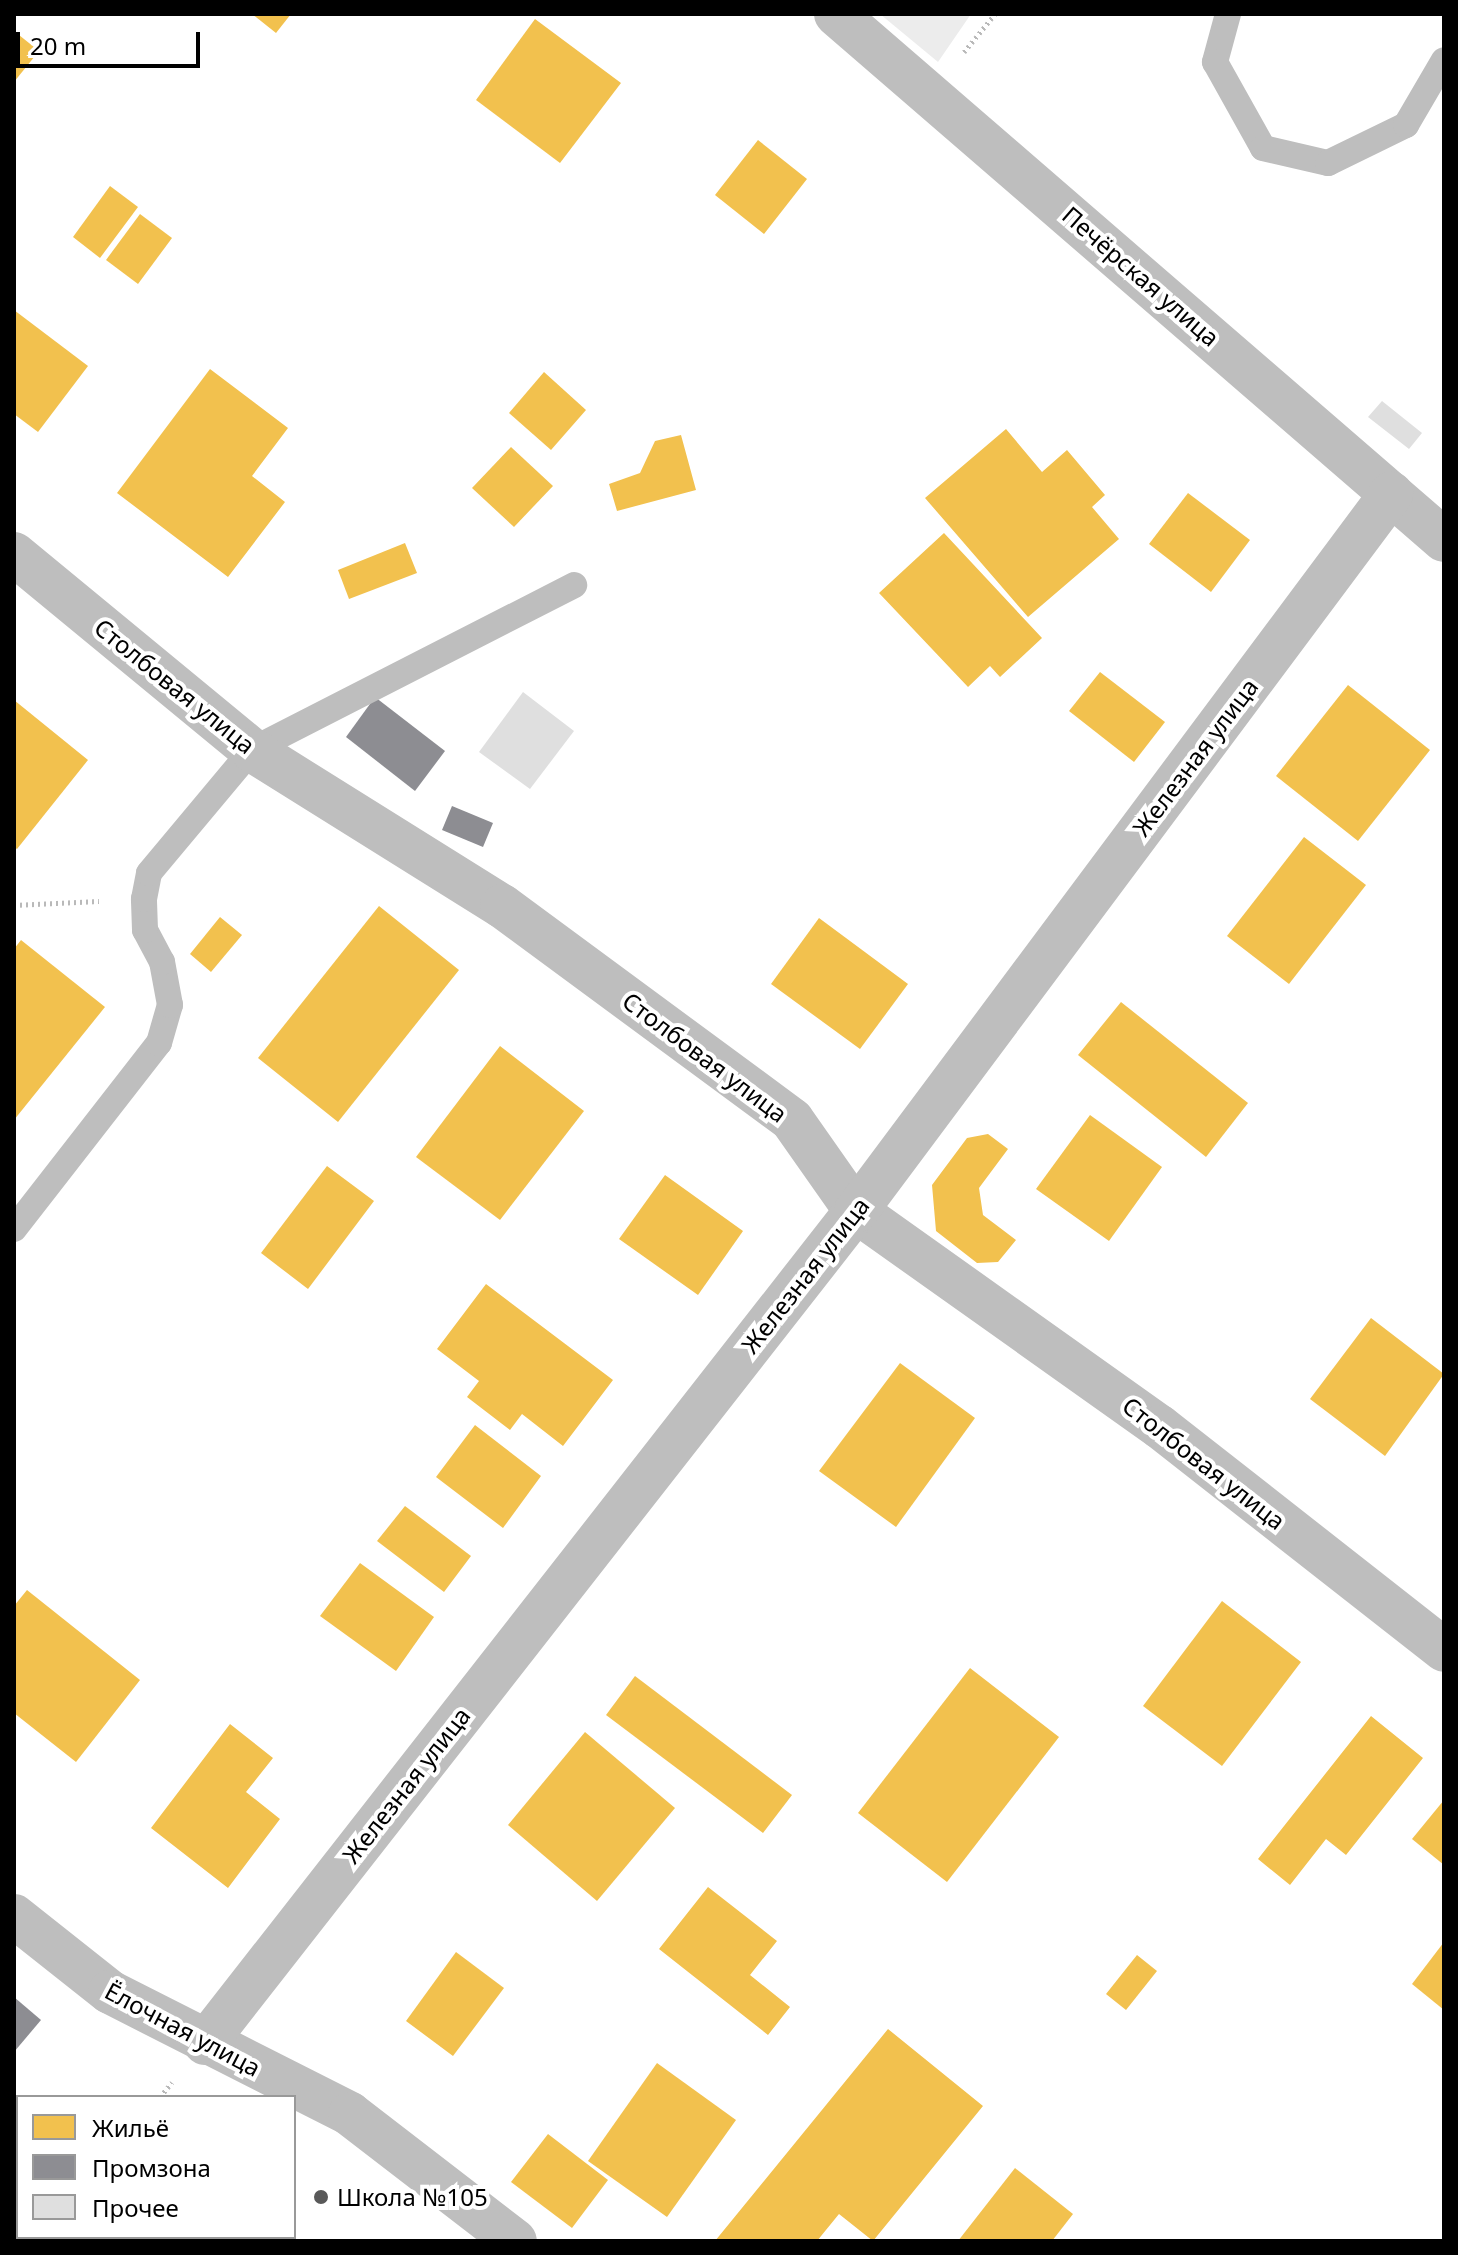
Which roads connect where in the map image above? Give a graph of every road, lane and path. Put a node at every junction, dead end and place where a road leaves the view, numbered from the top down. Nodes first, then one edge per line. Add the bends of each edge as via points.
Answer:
1 (836, 14) edge
2 (1228, 14) edge
3 (1444, 60) edge
4 (1391, 494) junction
5 (1444, 540) edge
6 (14, 554) edge
7 (574, 585) dead end
8 (252, 750) junction
9 (144, 899) junction
10 (14, 905) edge
11 (856, 1211) junction
12 (14, 1229) edge
13 (1444, 1650) edge
14 (14, 1916) edge
15 (205, 2043) junction
16 (515, 2241) edge

1 - 4 street, Печёрская улица
2 - 3 lane via 1215,62 1263,148 1328,163 1406,125
4 - 5 street, Печёрская улица
4 - 11 street, Железная улица
6 - 8 street, Столбовая улица
7 - 8 lane
8 - 9 lane via 149,873
8 - 11 street, Столбовая улица via 502,906 792,1120
9 - 10 path
9 - 12 lane via 145,930 162,962 170,1005 159,1043
11 - 13 street, Столбовая улица via 1160,1427
11 - 15 street, Железная улица
14 - 15 street, Ёлочная улица via 110,1992
15 - 16 street, Ёлочная улица via 350,2114

